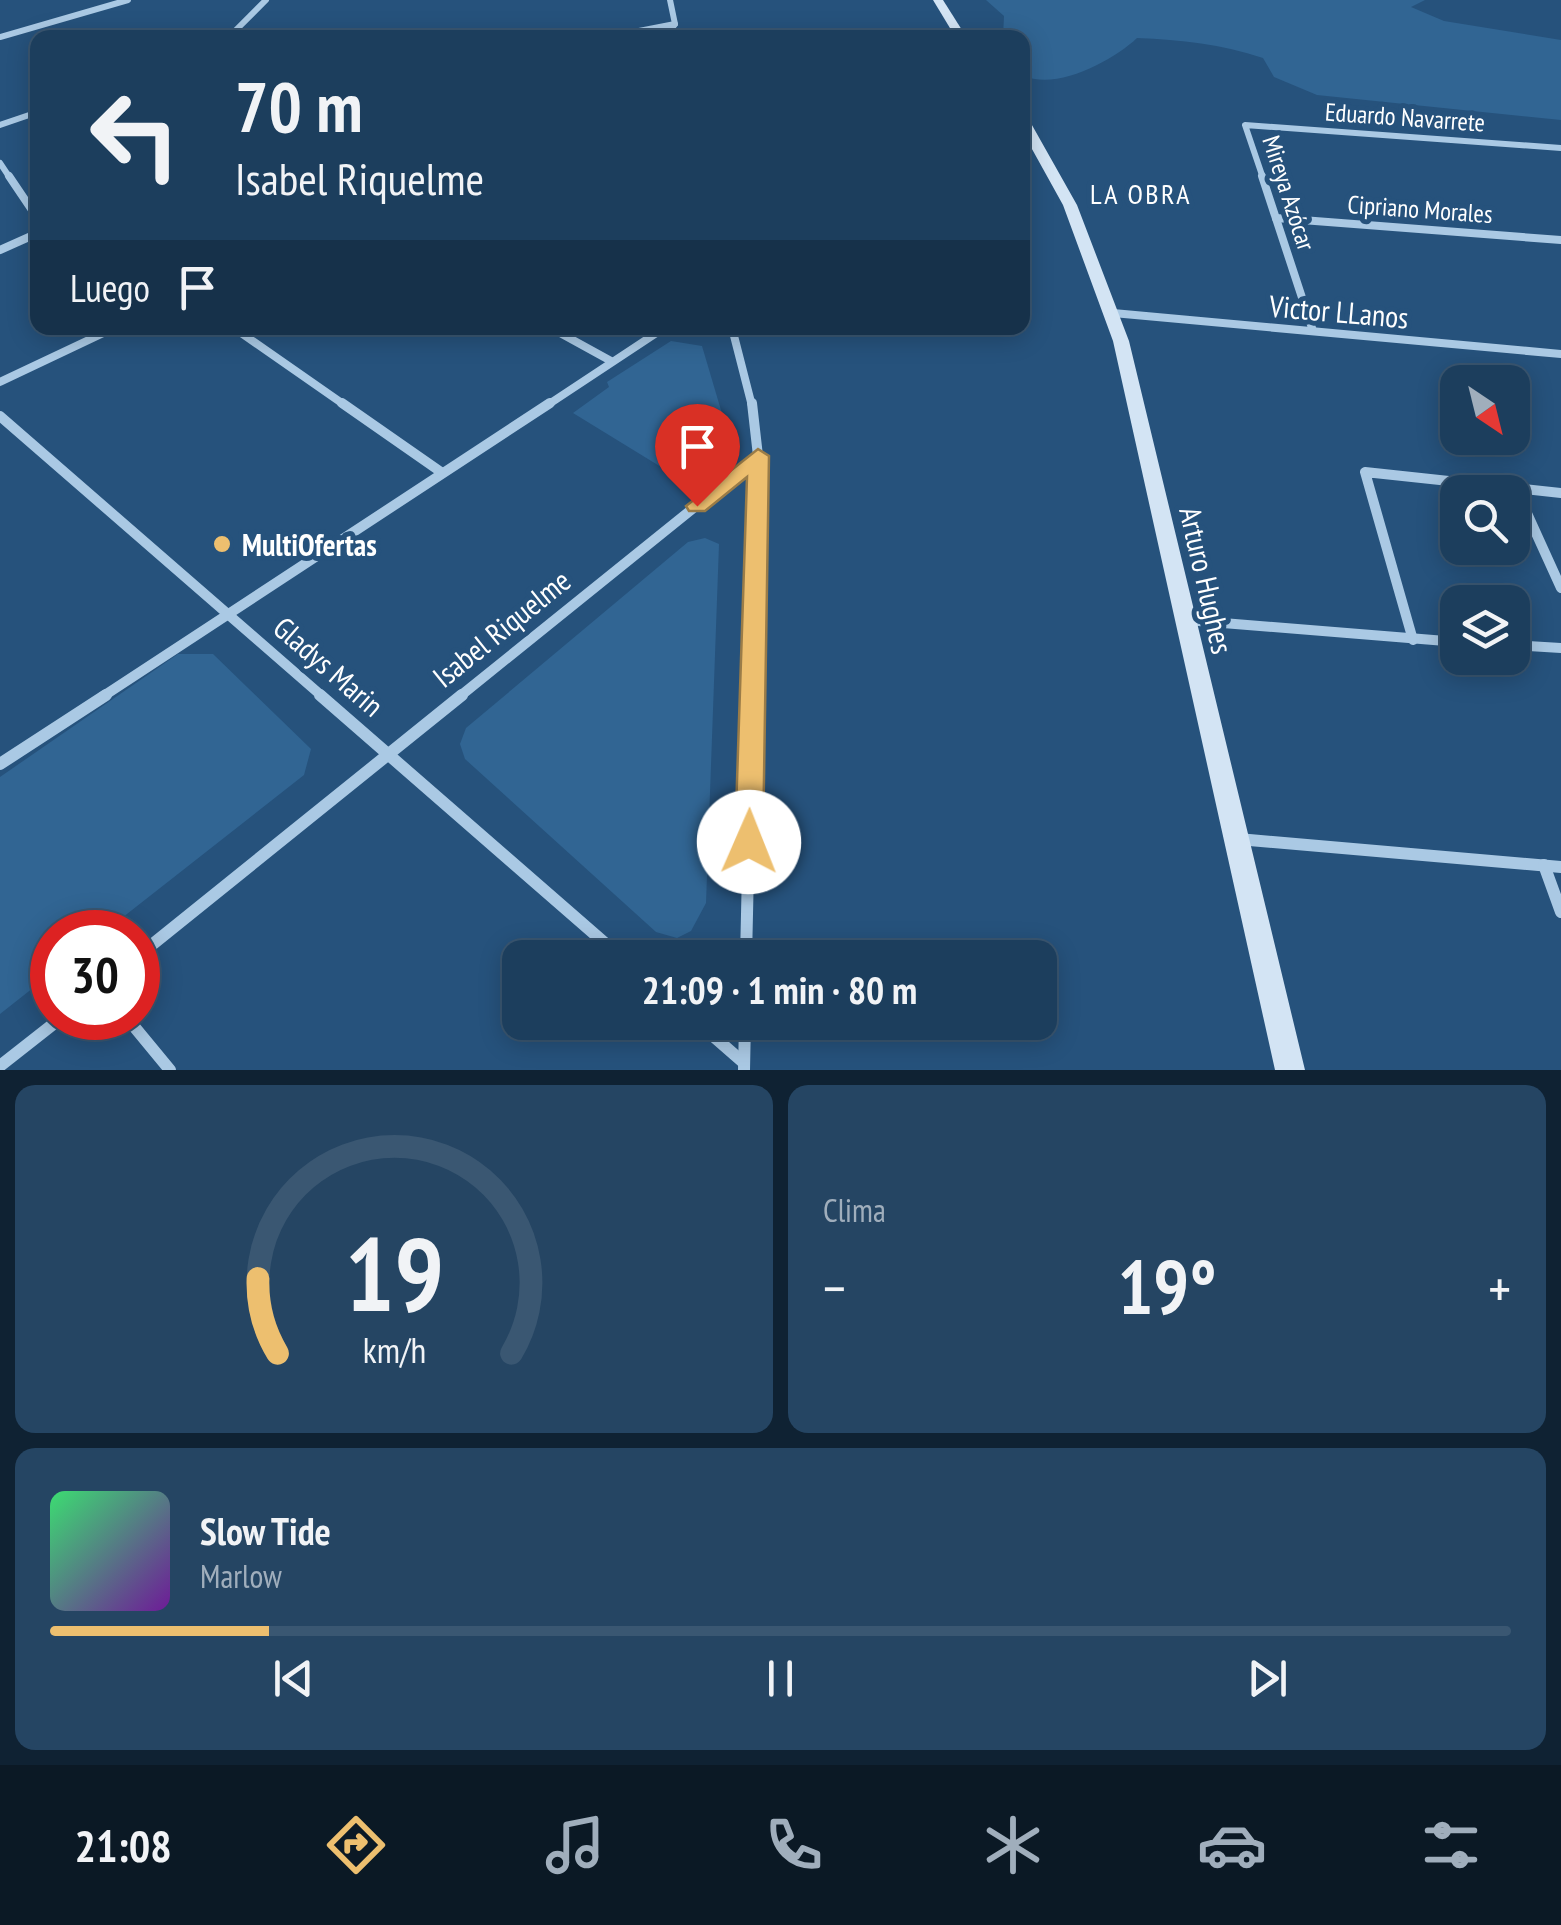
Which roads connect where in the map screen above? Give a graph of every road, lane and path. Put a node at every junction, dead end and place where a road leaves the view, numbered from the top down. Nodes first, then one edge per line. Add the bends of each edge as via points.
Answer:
1 (128, 0) edge
2 (266, 0) edge
3 (670, 0) edge
4 (938, 0) edge
5 (675, 24) junction
6 (236, 30) edge
7 (640, 30) edge
8 (671, 30) edge
9 (957, 30) edge
10 (0, 37) edge
11 (30, 115) edge
12 (0, 125) edge
13 (1246, 125) joint
14 (1030, 133) edge
15 (1561, 148) edge
16 (0, 163) edge
17 (30, 207) edge
18 (1276, 218) junction
19 (30, 237) edge
20 (1561, 240) edge
21 (0, 250) edge
22 (1113, 313) junction
23 (1313, 331) junction
24 (99, 335) edge
25 (244, 335) edge
26 (564, 335) edge
27 (653, 335) edge
28 (734, 335) edge
29 (1561, 354) edge
30 (611, 361) junction
31 (0, 382) edge
32 (0, 416) edge
33 (758, 456) junction
34 (441, 472) junction
35 (1440, 480) edge
36 (1530, 490) edge
37 (1561, 493) edge
38 (1530, 520) edge
39 (1561, 588) edge
40 (228, 614) junction
41 (1185, 620) junction
42 (1413, 640) junction
43 (1440, 641) edge
44 (1530, 646) edge
45 (1561, 648) edge
46 (388, 754) junction
47 (0, 764) edge
48 (1238, 839) junction
49 (1544, 864) junction
50 (1561, 867) edge
51 (1561, 912) edge
52 (160, 938) edge
53 (601, 940) edge
54 (746, 940) edge
55 (33, 1040) edge
56 (145, 1040) edge
57 (716, 1040) edge
58 (745, 1040) edge
59 (0, 1066) edge
60 (744, 1066) edge
61 (170, 1070) edge
62 (1290, 1070) edge

1 - 10 street
2 - 6 street
3 - 5 street
4 - 9 street
5 - 7 street
5 - 8 street
11 - 12 street
13 - 15 street, Eduardo Navarrete
13 - 18 street, Mireya Azócar
14 - 22 street, Arturo Hughes via 1070,206
16 - 17 street
18 - 20 street, Cipriano Morales
18 - 23 street, Mireya Azócar
19 - 21 street
22 - 23 street, Victor LLanos
22 - 41 street, Arturo Hughes
23 - 29 street, Victor LLanos
24 - 31 street
25 - 34 street
26 - 30 street
27 - 30 street
28 - 33 street via 751,395
30 - 34 street
32 - 40 street, Gladys Marin
33 - 46 street, Isabel Riquelme
33 - 54 street
34 - 40 street
35 - 42 street via 1365,472
36 - 37 street
38 - 39 street
40 - 46 street, Gladys Marin
40 - 47 street
41 - 42 street
41 - 48 street, Arturo Hughes
42 - 43 street
44 - 45 street
46 - 52 street, Isabel Riquelme
46 - 53 street, Gladys Marin
48 - 49 street
48 - 62 street, Arturo Hughes
49 - 50 street
49 - 51 street
55 - 59 street
56 - 61 street
57 - 60 street
58 - 60 street

